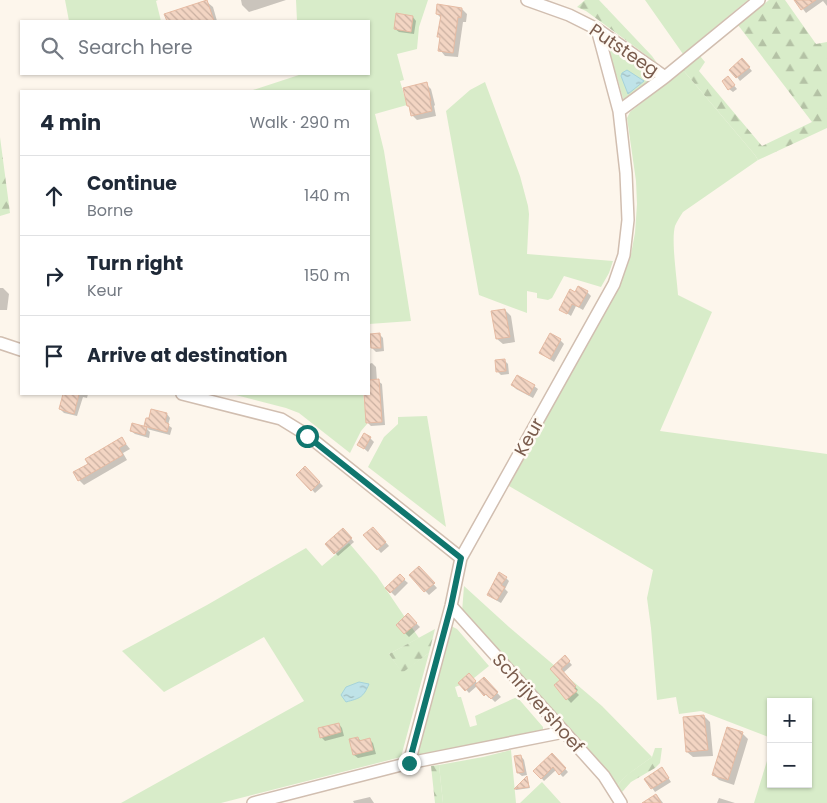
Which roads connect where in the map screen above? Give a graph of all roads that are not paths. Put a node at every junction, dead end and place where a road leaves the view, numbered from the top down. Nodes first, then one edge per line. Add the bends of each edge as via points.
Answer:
1 (527, 0) edge
2 (759, 0) edge
3 (596, 29) junction
4 (664, 77) junction
5 (619, 111) junction
6 (0, 343) edge
7 (20, 350) edge
8 (186, 395) edge
9 (461, 558) junction
10 (451, 606) junction
11 (564, 732) junction
12 (409, 763) junction
13 (253, 803) edge
14 (622, 803) edge

1 - 3 street, Putsteeg
2 - 4 street, Putsteeg
3 - 4 street, Putsteeg
3 - 5 street, Keur
4 - 5 street
5 - 9 street, Keur via 628,220 624,254 614,284
6 - 7 street
8 - 9 street via 281,419
9 - 10 street, Keur
10 - 11 street, Schrijvershoef
10 - 12 street, Keur
11 - 12 street
11 - 14 street, Schrijvershoef via 604,776
12 - 13 street

